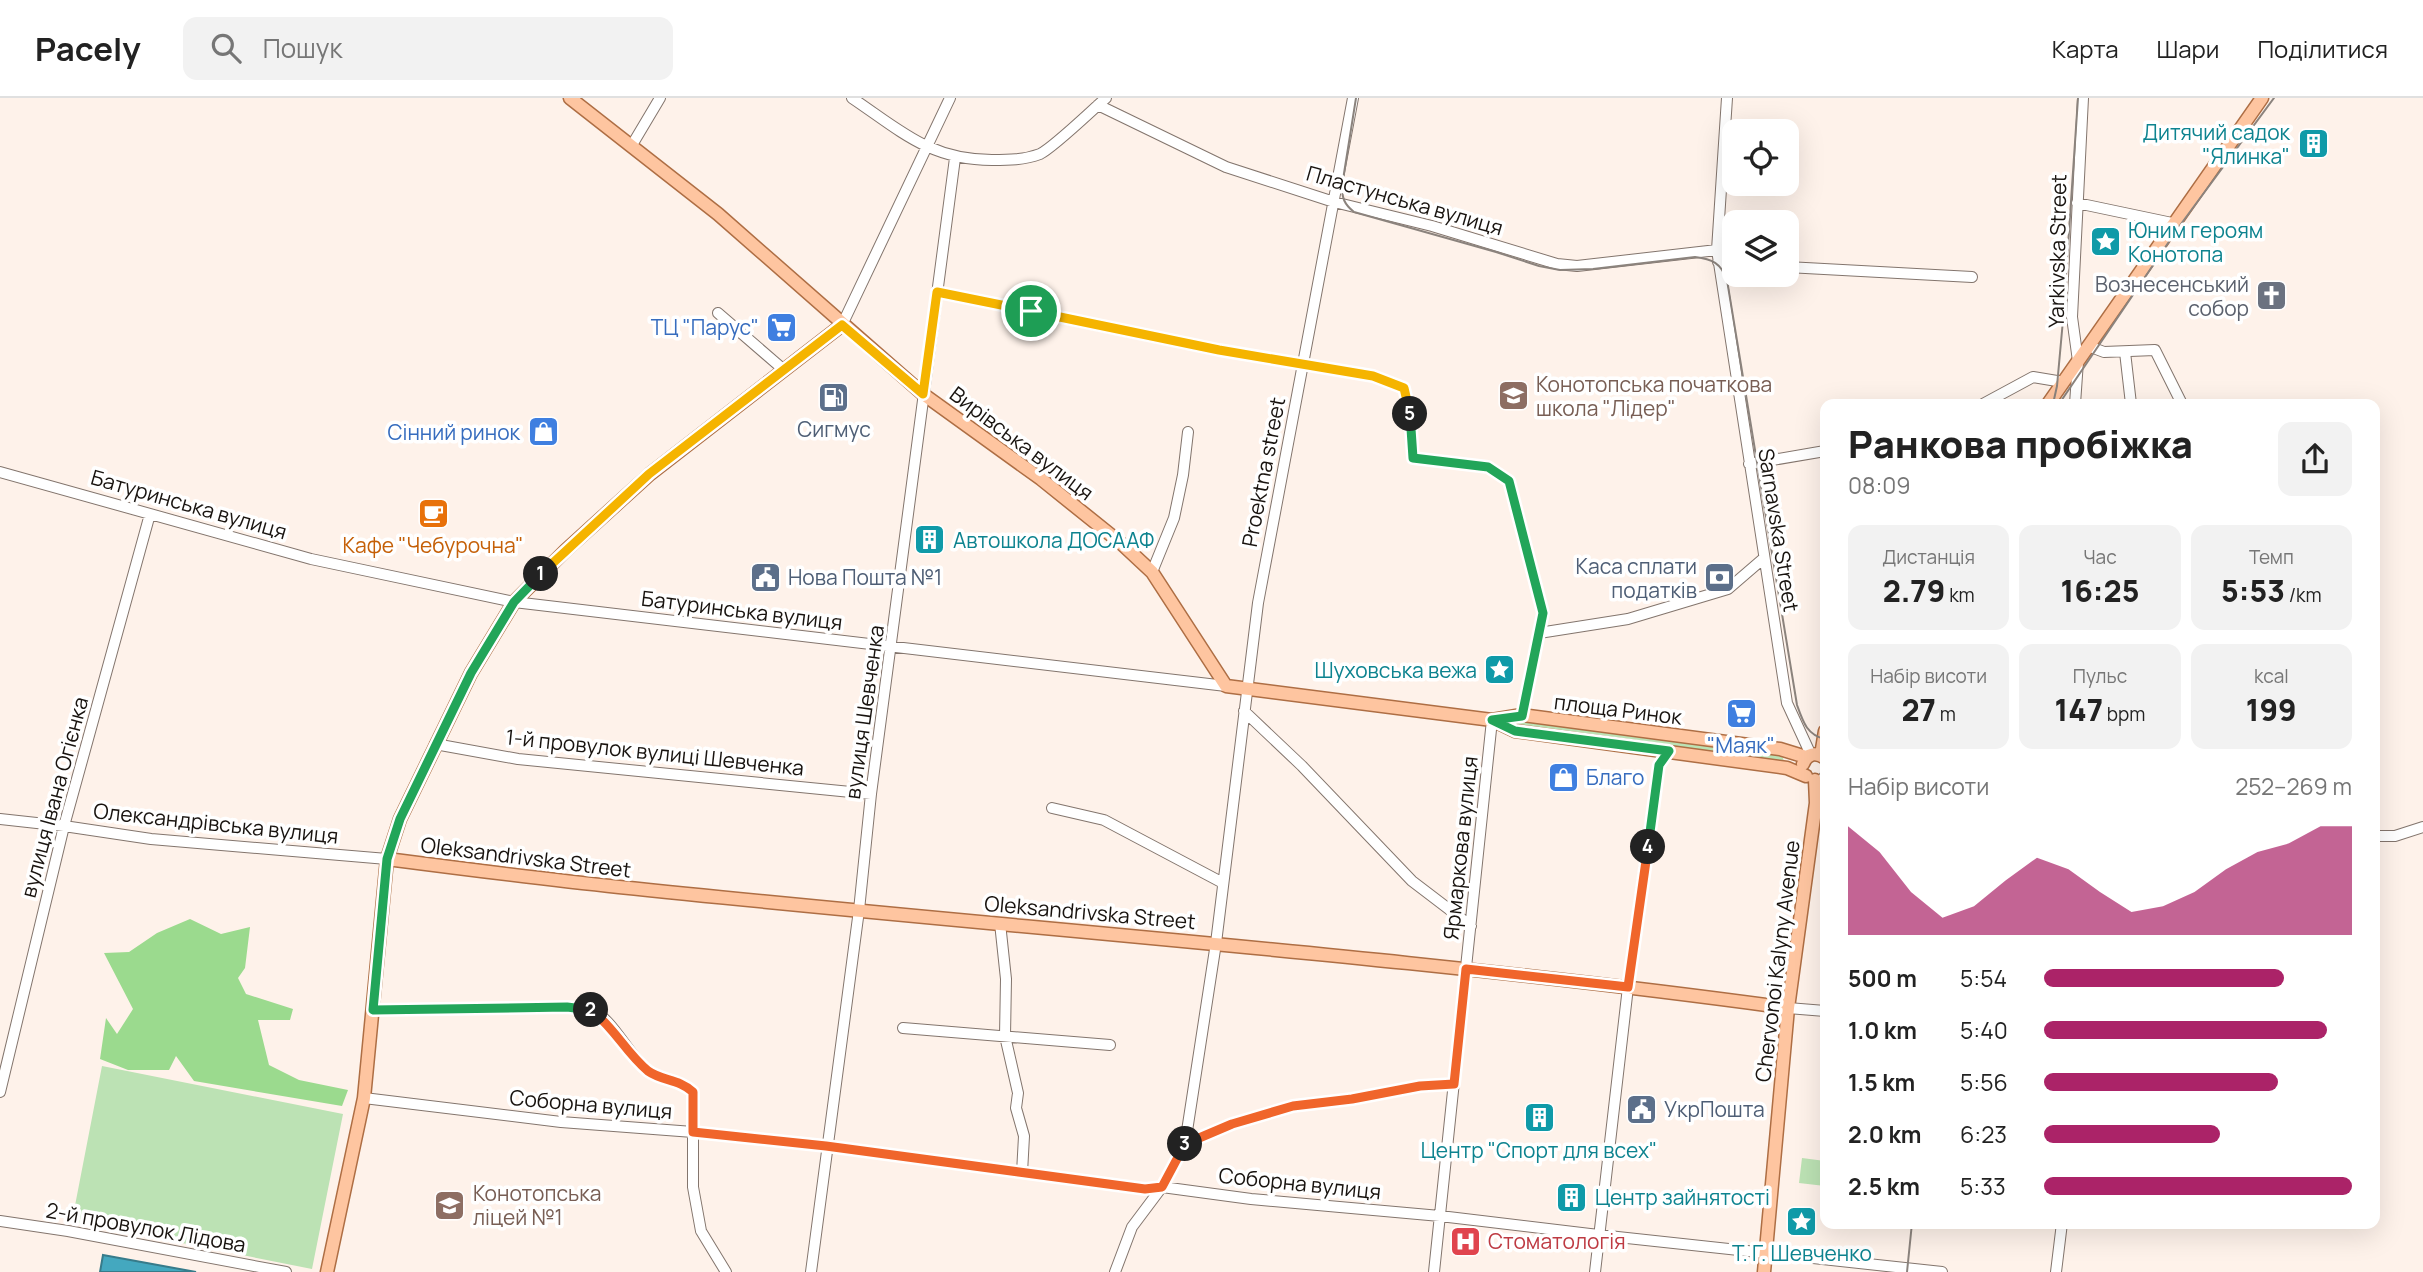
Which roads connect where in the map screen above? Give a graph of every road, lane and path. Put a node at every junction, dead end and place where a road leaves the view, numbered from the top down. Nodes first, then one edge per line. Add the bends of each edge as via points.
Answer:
1 (570, 98) edge
2 (660, 98) edge
3 (852, 98) edge
4 (950, 98) edge
5 (1353, 98) edge
6 (1727, 98) edge
7 (2082, 98) edge
8 (2262, 98) edge
9 (1102, 102) edge
10 (632, 145) junction
11 (926, 148) junction
12 (956, 158) junction
13 (1335, 202) junction
14 (2077, 203) junction
15 (2172, 223) junction
16 (1717, 250) junction
17 (1718, 262) junction
18 (1722, 262) edge
19 (1799, 268) edge
20 (1972, 277) dead end
21 (937, 292) junction
22 (718, 313) dead end
23 (842, 325) junction
24 (2088, 346) junction
25 (2125, 352) junction
26 (2078, 361) junction
27 (1304, 365) junction
28 (784, 370) junction
29 (2063, 382) junction
30 (923, 394) junction
31 (1992, 399) edge
32 (2051, 399) edge
33 (2075, 399) edge
34 (2130, 399) edge
35 (2180, 399) edge
36 (1188, 432) dead end
37 (1820, 452) edge
38 (1749, 464) junction
39 (0, 472) edge
40 (150, 514) junction
41 (1764, 558) junction
42 (1152, 572) junction
43 (514, 602) junction
44 (1539, 633) junction
45 (892, 647) junction
46 (1226, 685) junction
47 (1247, 689) junction
48 (1244, 710) junction
49 (1522, 716) junction
50 (1492, 720) junction
51 (435, 744) junction
52 (1669, 751) junction
53 (1816, 756) edge
54 (1819, 777) edge
55 (871, 794) junction
56 (1052, 808) dead end
57 (0, 819) edge
58 (65, 826) junction
59 (2423, 827) edge
60 (2380, 836) edge
61 (387, 859) junction
62 (1223, 883) junction
63 (859, 910) junction
64 (1000, 923) junction
65 (1471, 926) junction
66 (1216, 943) junction
67 (1466, 969) junction
68 (1628, 987) junction
69 (1788, 1008) junction
70 (373, 1010) junction
71 (1820, 1011) edge
72 (903, 1028) dead end
73 (1005, 1036) junction
74 (1110, 1045) dead end
75 (5, 1051) edge
76 (1454, 1084) junction
77 (0, 1092) edge
78 (364, 1098) junction
79 (693, 1132) junction
80 (1185, 1144) junction
81 (826, 1146) junction
82 (1021, 1172) junction
83 (1162, 1187) junction
84 (1440, 1216) junction
85 (0, 1221) edge
86 (2061, 1229) edge
87 (1598, 1235) junction
88 (1766, 1254) junction
89 (286, 1272) edge
90 (327, 1272) edge
91 (726, 1272) edge
92 (811, 1272) edge
93 (1115, 1272) edge
94 (1434, 1272) edge
95 (1595, 1272) edge
96 (1764, 1272) edge
97 (1942, 1272) edge
98 (2056, 1272) edge

1 - 10 main road, Вирівська вулиця
2 - 10 street
3 - 11 street
4 - 11 street
5 - 13 street, Proektna street
6 - 16 street, Sarnavska Street
7 - 14 street, Yarkivska Street
8 - 15 main road
9 - 12 street via 1042,153 1016,160
9 - 13 street, Пластунська вулиця via 1226,167
10 - 23 main road, Вирівська вулиця via 718,214
11 - 12 street
11 - 23 street
12 - 21 street, вулиця Шевченка
13 - 16 street, Пластунська вулиця via 1567,266
13 - 27 street, Proektna street
14 - 15 street
14 - 26 street, Yarkivska Street via 2072,317
15 - 24 main road
16 - 17 street, Sarnavska Street
17 - 18 street
17 - 38 street, Sarnavska Street
19 - 20 street
21 - 27 street
21 - 30 street, вулиця Шевченка
22 - 28 street
23 - 28 main road
23 - 30 main road, Вирівська вулиця
24 - 25 street
24 - 26 main road
25 - 34 street
25 - 35 street via 2155,350
26 - 29 main road
26 - 33 street, Yarkivska Street
27 - 44 street via 1373,376 1404,388 1413,458 1488,467 1509,481 1543,613
27 - 47 street, Proektna street via 1258,603
28 - 43 main road via 649,474
29 - 31 street via 2033,377
29 - 32 main road
30 - 42 main road, Вирівська вулиця via 1041,479
30 - 45 street, вулиця Шевченка
36 - 42 street via 1174,518
37 - 38 street
38 - 41 street, Sarnavska Street
39 - 40 street, Батуринська вулиця
40 - 43 street, Батуринська вулиця via 311,559
40 - 58 street, вулиця Івана Огієнка
41 - 44 street via 1728,589 1628,619
41 - 53 street, Sarnavska Street via 1787,703
42 - 46 main road, Вирівська вулиця
43 - 45 street, Батуринська вулиця
43 - 51 main road
44 - 49 street
45 - 46 street, Батуринська вулиця
45 - 55 street, вулиця Шевченка
46 - 47 main road, Батуринська вулиця
47 - 48 street, Proektna street
47 - 50 main road, Батуринська вулиця
48 - 62 street, Proektna street
48 - 65 street via 1412,881
49 - 50 main road, площа Ринок
49 - 53 main road, площа Ринок
50 - 52 main road, площа Ринок via 1515,731
50 - 65 street, Ярмаркова вулиця
51 - 55 street, 1-й провулок вулиці Шевченка via 518,759
51 - 61 main road
52 - 54 main road, площа Ринок
52 - 68 street via 1659,765
53 - 54 main road, Chervonoi Kalyny Avenue via 1802,767
54 - 69 main road, Chervonoi Kalyny Avenue
55 - 63 street, вулиця Шевченка
56 - 62 street via 1104,820
57 - 58 street, Олександрівська вулиця
58 - 61 street, Олександрівська вулиця via 151,839
58 - 75 street, вулиця Івана Огієнка
59 - 60 street
61 - 63 main road, Oleksandrivska Street
61 - 70 main road
62 - 66 street, Proektna street
63 - 64 main road, Oleksandrivska Street
63 - 81 street, вулиця Шевченка
64 - 66 main road, Oleksandrivska Street
64 - 73 street via 1006,979
65 - 67 street, Ярмаркова вулиця
66 - 67 main road, Oleksandrivska Street
66 - 80 street, Proektna street
67 - 68 main road, Oleksandrivska Street
67 - 76 street, Ярмаркова вулиця
68 - 69 main road, Oleksandrivska Street
68 - 87 street
69 - 71 street
69 - 88 main road, Chervonoi Kalyny Avenue
70 - 78 main road
70 - 79 street via 590,1009 652,1073 684,1083 693,1092
72 - 73 street
73 - 74 street
73 - 82 street via 1024,1136
75 - 77 street, вулиця Івана Огієнка
76 - 80 street via 1293,1106
76 - 84 street, Ярмаркова вулиця
78 - 79 street, Соборна вулиця via 561,1122
78 - 90 main road
79 - 81 street, Соборна вулиця
79 - 91 street via 693,1187 701,1231
80 - 83 street, Proektna street
81 - 82 street, Соборна вулиця
81 - 92 street, вулиця Шевченка
82 - 83 street, Соборна вулиця via 1145,1189
83 - 84 street, Соборна вулиця
83 - 93 street, Proektna street via 1132,1227
84 - 87 street, Соборна вулиця
84 - 94 street, Ярмаркова вулиця
85 - 89 street, 2-й провулок Лідова
86 - 98 street
87 - 88 street, Соборна вулиця
87 - 95 street
88 - 96 main road, Chervonoi Kalyny Avenue
88 - 97 street, Соборна вулиця

